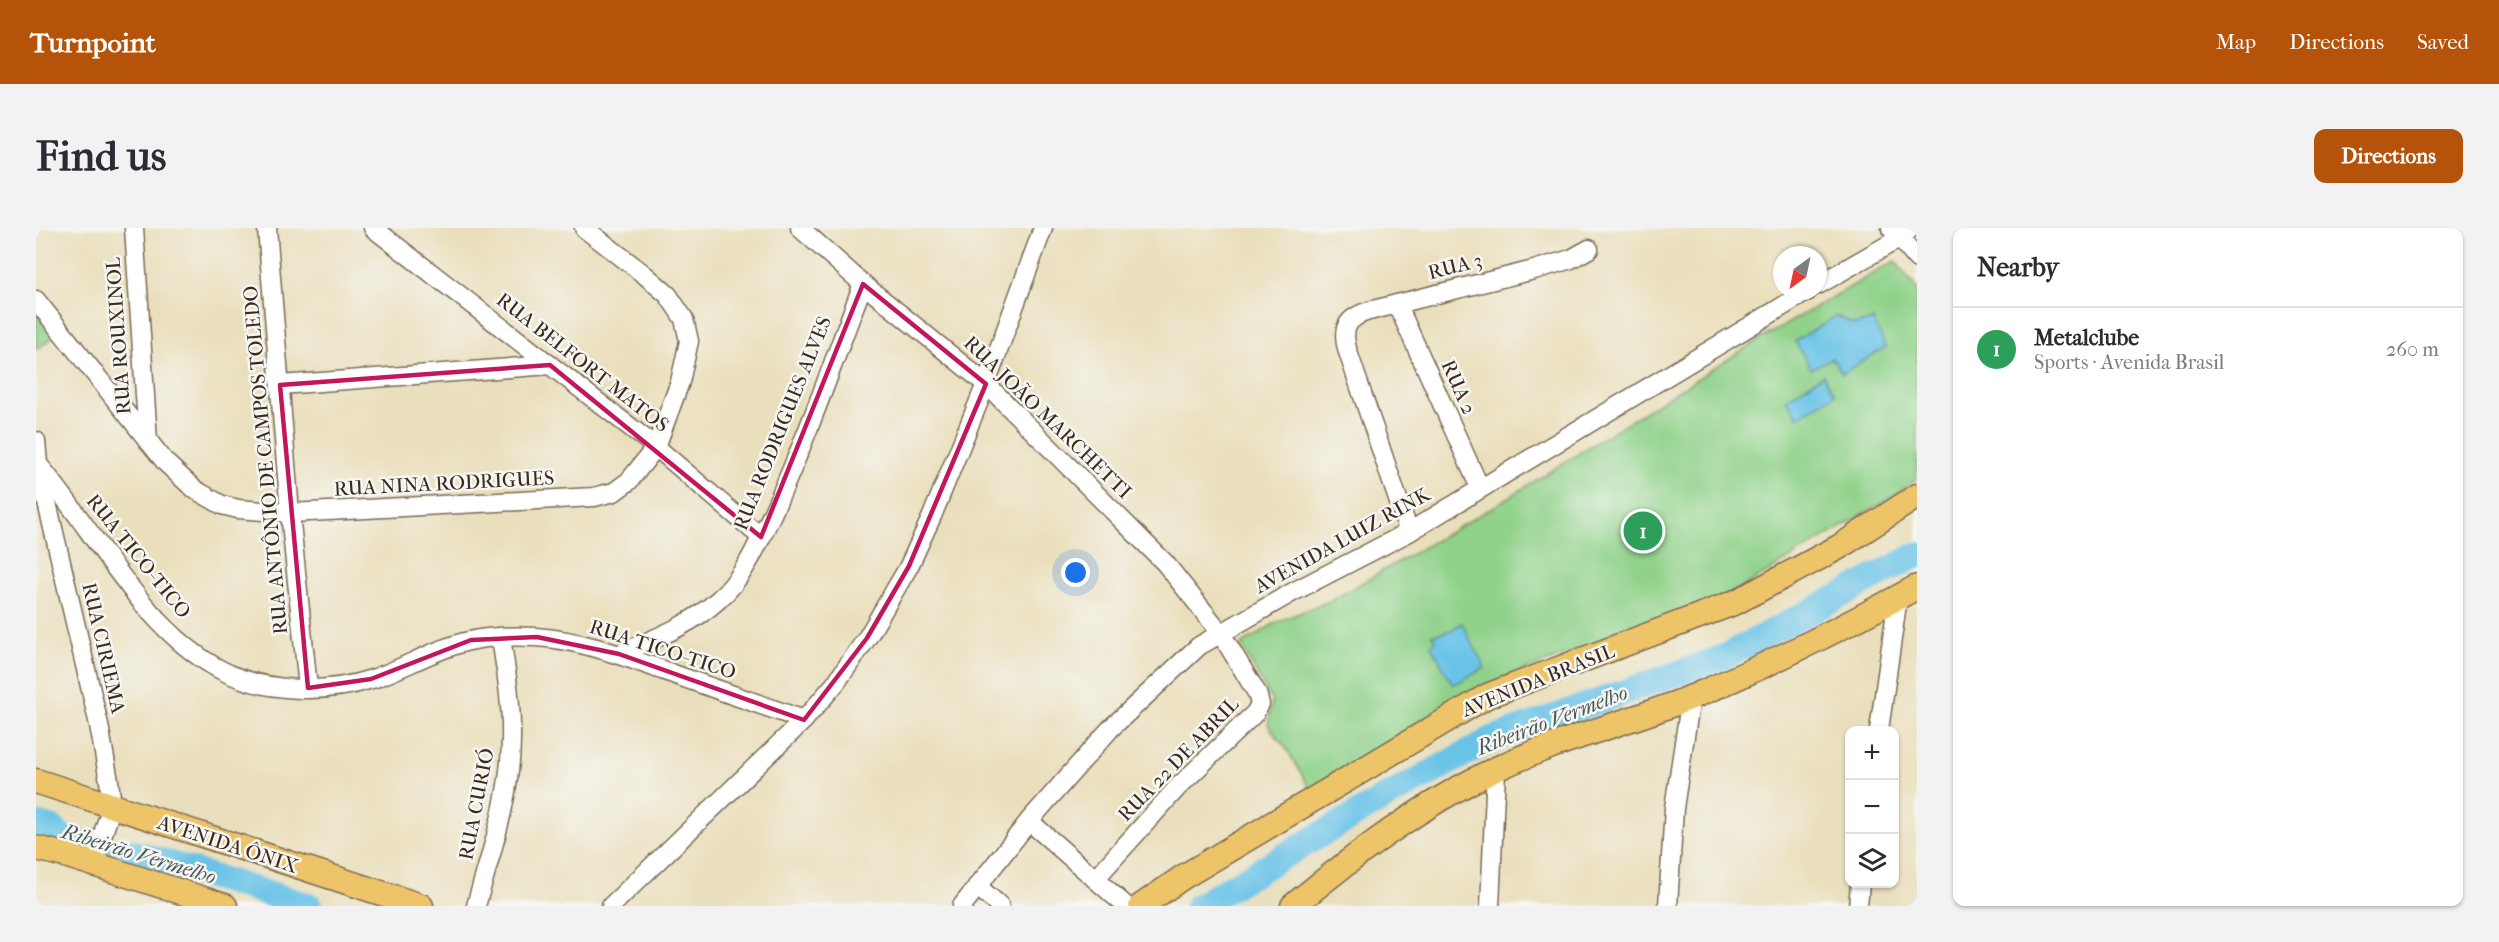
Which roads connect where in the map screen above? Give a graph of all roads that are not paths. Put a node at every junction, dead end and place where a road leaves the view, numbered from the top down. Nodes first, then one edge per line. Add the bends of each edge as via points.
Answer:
1 (134, 228) edge
2 (267, 228) edge
3 (373, 228) edge
4 (584, 228) edge
5 (800, 228) edge
6 (1043, 228) edge
7 (1901, 231) edge
8 (1589, 249) dead end
9 (1917, 259) edge
10 (1827, 279) edge
11 (863, 284) junction
12 (36, 300) edge
13 (1793, 300) edge
14 (1397, 304) junction
15 (550, 365) junction
16 (986, 384) junction
17 (280, 386) junction
18 (36, 441) edge
19 (148, 441) junction
20 (656, 447) junction
21 (37, 463) edge
22 (1480, 488) junction
23 (1917, 496) edge
24 (290, 513) junction
25 (1409, 532) junction
26 (761, 537) junction
27 (1907, 592) edge
28 (1220, 633) junction
29 (501, 638) junction
30 (619, 654) junction
31 (308, 688) junction
32 (1691, 697) junction
33 (804, 720) junction
34 (1880, 726) edge
35 (1496, 769) junction
36 (36, 781) edge
37 (111, 810) junction
38 (1029, 821) junction
39 (36, 848) edge
40 (94, 861) junction
41 (1095, 879) junction
42 (977, 886) junction
43 (1860, 888) edge
44 (1298, 904) edge
45 (225, 906) edge
46 (421, 906) edge
47 (476, 906) edge
48 (611, 906) edge
49 (962, 906) edge
50 (1000, 906) edge
51 (1126, 906) edge
52 (1141, 906) edge
53 (1490, 906) edge
54 (1668, 906) edge
55 (1858, 906) edge

1 - 19 street, RUA ROUXINOL
2 - 17 street, RUA ANTÔNIO DE CAMPOS TOLEDO
3 - 15 street, RUA BELFORT MATOS
4 - 20 street, RUA NINA RODRIGUES via 658,286 684,319 689,351
5 - 11 street, RUA JOÃO MARCHETTI
6 - 16 street
7 - 9 street
7 - 10 street
8 - 14 street, RUA 3 via 1534,270
11 - 16 street, RUA JOÃO MARCHETTI
11 - 26 street, RUA RODRIGUES ALVES
12 - 19 street, RUA NINA RODRIGUES
13 - 22 street, AVENIDA LUIZ RINK
14 - 22 street, RUA 2
14 - 25 street, RUA 3 via 1356,316 1346,328 1344,338
15 - 17 street
15 - 20 street, RUA BELFORT MATOS
16 - 28 street, RUA JOÃO MARCHETTI via 1165,563
16 - 33 street via 909,566 867,638
17 - 24 street, RUA ANTÔNIO DE CAMPOS TOLEDO
18 - 21 street, RUA CIRIEMA
19 - 24 street, RUA NINA RODRIGUES via 183,480 206,497 238,509
20 - 24 street, RUA NINA RODRIGUES via 629,481 614,492 594,497
20 - 26 street, RUA BELFORT MATOS
21 - 31 street, RUA TICO-TICO via 157,619 183,644 222,671 244,679
21 - 37 street, RUA CIRIEMA via 99,724
22 - 25 street, AVENIDA LUIZ RINK
23 - 52 main road, AVENIDA BRASIL via 1839,547 1736,602 1487,696 1201,866
24 - 31 street, RUA ANTÔNIO DE CAMPOS TOLEDO
25 - 28 street, AVENIDA LUIZ RINK
26 - 30 street, RUA RODRIGUES ALVES via 736,580 701,615
27 - 32 main road
27 - 34 street
28 - 38 street, AVENIDA LUIZ RINK via 1199,646 1111,728
28 - 41 street, RUA 22 DE ABRIL via 1257,693 1259,707 1178,787
29 - 30 street, RUA TICO-TICO via 537,638
29 - 31 street, RUA TICO-TICO via 471,640 439,649 355,683
29 - 47 street, RUA CURIÓ via 512,740 497,832
30 - 33 street, RUA TICO-TICO
32 - 35 main road
32 - 54 street via 1674,808
33 - 48 street
35 - 44 main road via 1427,807 1333,872
35 - 53 street
36 - 37 main road, AVENIDA ÔNIX
37 - 40 street, RUA CIRIEMA
37 - 46 main road, AVENIDA ÔNIX
38 - 41 street
38 - 42 street, AVENIDA LUIZ RINK
39 - 40 main road
40 - 45 main road
41 - 51 street
42 - 49 street, AVENIDA LUIZ RINK
42 - 50 street
43 - 55 street

